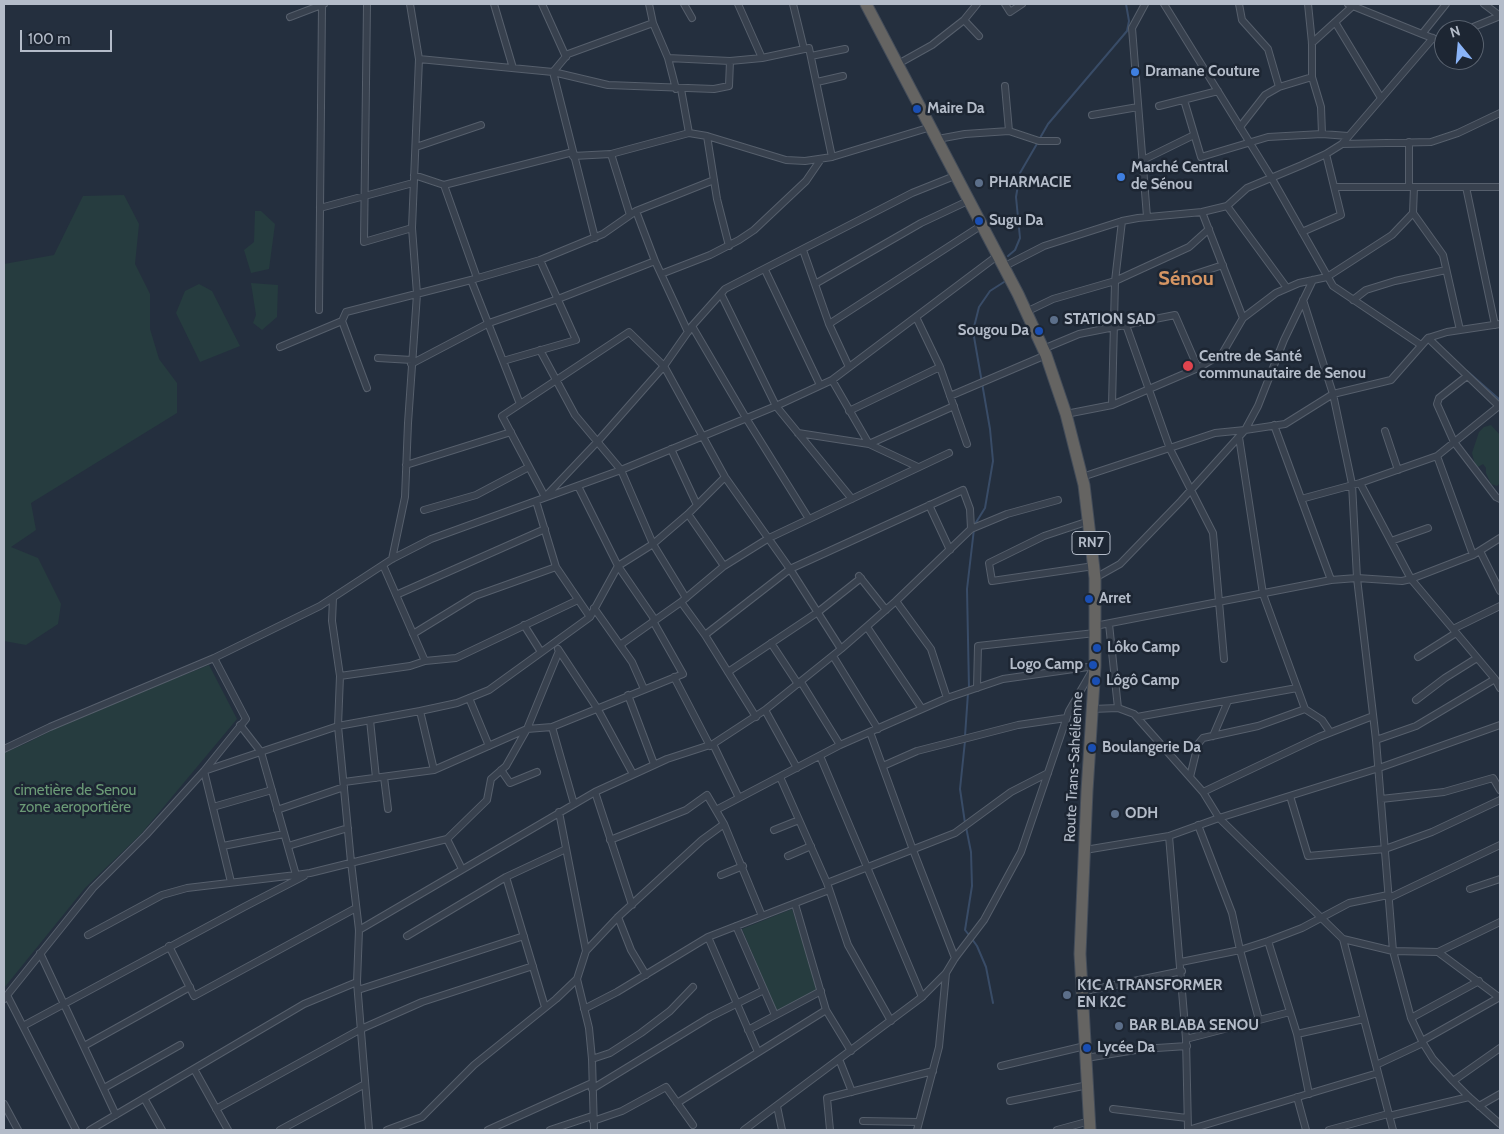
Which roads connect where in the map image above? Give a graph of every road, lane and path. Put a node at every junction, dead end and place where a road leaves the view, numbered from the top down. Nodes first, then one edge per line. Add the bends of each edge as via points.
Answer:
1 (324, 4) edge
2 (367, 4) edge
3 (410, 4) edge
4 (494, 4) edge
5 (542, 4) edge
6 (649, 4) edge
7 (684, 4) edge
8 (738, 4) edge
9 (793, 4) edge
10 (866, 4) edge
11 (977, 4) edge
12 (1005, 4) edge
13 (1022, 4) edge
14 (1145, 4) edge
15 (1164, 4) edge
16 (1239, 4) edge
17 (1308, 4) edge
18 (1352, 4) edge
19 (1446, 4) edge
20 (1484, 4) edge
21 (1500, 16) edge
22 (290, 17) dead end
23 (692, 18) dead end
24 (964, 20) junction
25 (654, 22) junction
26 (1335, 22) junction
27 (1484, 23) edge
28 (1422, 34) junction
29 (979, 36) dead end
30 (1433, 38) joint
31 (1312, 43) junction
32 (804, 49) junction
33 (845, 49) dead end
34 (811, 56) junction
35 (566, 57) junction
36 (668, 58) junction
37 (762, 58) junction
38 (418, 59) junction
39 (730, 62) junction
40 (898, 64) junction
41 (513, 68) junction
42 (553, 72) junction
43 (843, 76) dead end
44 (1312, 78) junction
45 (816, 82) junction
46 (1005, 86) dead end
47 (1279, 87) junction
48 (678, 89) junction
49 (1218, 91) junction
50 (1381, 98) junction
51 (1184, 100) junction
52 (1159, 106) dead end
53 (1138, 107) junction
54 (1500, 113) edge
55 (1092, 115) dead end
56 (480, 125) dead end
57 (931, 127) junction
58 (1240, 127) junction
59 (1009, 131) junction
60 (689, 133) junction
61 (1322, 134) junction
62 (1194, 135) junction
63 (707, 136) junction
64 (1348, 136) junction
65 (938, 139) junction
66 (1058, 142) dead end
67 (1249, 142) junction
68 (1409, 142) junction
69 (1342, 144) junction
70 (416, 147) junction
71 (573, 154) junction
72 (611, 154) junction
73 (1326, 154) junction
74 (832, 157) junction
75 (821, 159) junction
76 (1143, 160) junction
77 (414, 175) junction
78 (957, 175) junction
79 (1271, 177) junction
80 (714, 180) junction
81 (413, 183) junction
82 (444, 185) junction
83 (1335, 187) junction
84 (1411, 187) junction
85 (1466, 187) junction
86 (1500, 188) edge
87 (364, 196) junction
88 (970, 200) junction
89 (1227, 206) junction
90 (320, 208) junction
91 (636, 211) junction
92 (1202, 212) junction
93 (1413, 213) junction
94 (630, 215) junction
95 (1147, 217) junction
96 (1122, 221) junction
97 (982, 225) junction
98 (412, 228) junction
99 (1209, 229) junction
100 (1302, 232) junction
101 (594, 238) junction
102 (729, 246) junction
103 (803, 250) junction
104 (997, 256) junction
105 (540, 260) junction
106 (655, 261) junction
107 (1222, 265) junction
108 (1003, 266) junction
109 (765, 270) junction
110 (1446, 270) junction
111 (662, 274) junction
112 (1327, 276) junction
113 (474, 279) junction
114 (1177, 280) dead end
115 (1313, 280) junction
116 (1114, 281) junction
117 (816, 284) junction
118 (1287, 288) junction
119 (417, 294) junction
120 (721, 294) junction
121 (558, 300) junction
122 (1303, 300) junction
123 (1353, 300) junction
124 (318, 310) dead end
125 (1026, 312) junction
126 (916, 317) junction
127 (1243, 318) junction
128 (342, 321) junction
129 (488, 323) junction
130 (829, 324) junction
131 (1498, 324) edge
132 (1126, 325) junction
133 (692, 326) junction
134 (1114, 328) junction
135 (1460, 330) junction
136 (688, 332) junction
137 (1428, 338) junction
138 (1421, 345) junction
139 (280, 347) dead end
140 (540, 350) junction
141 (1044, 352) junction
142 (378, 358) dead end
143 (503, 361) junction
144 (412, 362) junction
145 (664, 366) junction
146 (849, 367) junction
147 (940, 367) junction
148 (1198, 368) junction
149 (1467, 376) junction
150 (832, 380) junction
151 (556, 381) junction
152 (820, 386) junction
153 (367, 388) dead end
154 (1149, 388) junction
155 (1333, 394) junction
156 (950, 396) junction
157 (520, 404) junction
158 (1112, 405) junction
159 (776, 406) junction
160 (954, 406) junction
161 (1500, 407) edge
162 (849, 411) junction
163 (1066, 414) junction
164 (746, 418) junction
165 (1274, 425) junction
166 (1245, 430) junction
167 (1385, 431) dead end
168 (510, 432) junction
169 (798, 432) junction
170 (702, 436) junction
171 (1239, 437) junction
172 (598, 441) junction
173 (1454, 442) junction
174 (868, 444) junction
175 (967, 444) dead end
176 (671, 449) junction
177 (1170, 449) junction
178 (949, 453) dead end
179 (1437, 456) junction
180 (406, 465) junction
181 (529, 467) junction
182 (918, 467) junction
183 (621, 470) junction
184 (1398, 470) junction
185 (725, 477) junction
186 (1082, 477) junction
187 (1360, 483) junction
188 (1352, 484) junction
189 (578, 486) junction
190 (1191, 490) junction
191 (545, 497) junction
192 (852, 499) junction
193 (1302, 499) junction
194 (1500, 499) edge
195 (536, 500) junction
196 (1058, 500) dead end
197 (697, 505) junction
198 (929, 505) junction
199 (424, 510) dead end
200 (688, 514) junction
201 (809, 519) junction
202 (1089, 521) junction
203 (1428, 528) dead end
204 (545, 529) junction
205 (971, 529) junction
206 (769, 538) junction
207 (1500, 538) edge
208 (1391, 541) junction
209 (653, 544) junction
210 (950, 550) junction
211 (1480, 551) junction
212 (1473, 555) junction
213 (392, 560) junction
214 (383, 565) junction
215 (618, 566) junction
216 (724, 566) junction
217 (1094, 566) junction
218 (556, 567) junction
219 (790, 568) junction
220 (1095, 578) junction
221 (1357, 578) junction
222 (1411, 579) junction
223 (1332, 580) junction
224 (1500, 591) edge
225 (1263, 594) junction
226 (396, 595) junction
227 (333, 598) junction
228 (578, 600) junction
229 (683, 600) junction
230 (896, 601) junction
231 (1220, 602) junction
232 (1500, 606) edge
233 (594, 608) junction
234 (886, 610) junction
235 (818, 612) junction
236 (590, 617) junction
237 (654, 620) junction
238 (1109, 624) junction
239 (524, 625) junction
240 (867, 627) junction
241 (1095, 630) junction
242 (1454, 631) junction
243 (413, 634) junction
244 (705, 635) junction
245 (554, 643) junction
246 (771, 643) junction
247 (620, 645) junction
248 (841, 649) junction
249 (559, 651) junction
250 (541, 652) junction
251 (833, 656) junction
252 (1418, 657) dead end
253 (214, 658) junction
254 (1477, 658) junction
255 (1224, 659) dead end
256 (425, 661) junction
257 (1095, 666) junction
258 (728, 672) junction
259 (340, 676) junction
260 (674, 677) junction
261 (800, 683) junction
262 (1498, 683) edge
263 (1297, 688) junction
264 (644, 689) junction
265 (971, 690) junction
266 (628, 695) junction
267 (469, 698) junction
268 (947, 698) junction
269 (1416, 700) dead end
270 (1228, 701) junction
271 (597, 708) junction
272 (1118, 708) junction
273 (922, 709) junction
274 (1092, 709) junction
275 (1305, 709) junction
276 (765, 710) junction
277 (420, 712) junction
278 (1373, 716) junction
279 (756, 717) junction
280 (1138, 717) junction
281 (1066, 718) junction
282 (370, 720) junction
283 (240, 725) junction
284 (1500, 725) edge
285 (338, 726) junction
286 (552, 726) junction
287 (527, 729) junction
288 (878, 729) junction
289 (870, 732) junction
290 (1330, 732) junction
291 (1213, 736) junction
292 (1376, 740) junction
293 (712, 745) junction
294 (840, 745) junction
295 (489, 746) junction
296 (4, 749) edge
297 (261, 752) junction
298 (820, 756) junction
299 (654, 764) junction
300 (883, 766) junction
301 (797, 768) junction
302 (1379, 768) junction
303 (434, 770) junction
304 (501, 770) junction
305 (204, 771) junction
306 (536, 772) dead end
307 (1048, 773) junction
308 (633, 774) junction
309 (384, 777) junction
310 (780, 777) junction
311 (1190, 777) junction
312 (376, 778) junction
313 (344, 785) junction
314 (272, 790) junction
315 (1500, 790) edge
316 (595, 792) junction
317 (1203, 792) junction
318 (1290, 796) junction
319 (739, 798) junction
320 (1381, 799) junction
321 (1500, 800) edge
322 (574, 804) junction
323 (213, 807) junction
324 (388, 809) dead end
325 (278, 810) junction
326 (716, 810) junction
327 (559, 812) junction
328 (1219, 818) junction
329 (799, 820) junction
330 (724, 824) junction
331 (1198, 825) junction
332 (348, 828) junction
333 (774, 830) dead end
334 (284, 834) junction
335 (1168, 836) junction
336 (447, 839) junction
337 (610, 840) junction
338 (1500, 844) edge
339 (223, 846) junction
340 (288, 846) junction
341 (811, 846) junction
342 (566, 849) junction
343 (1385, 849) junction
344 (912, 850) junction
345 (1085, 850) junction
346 (788, 856) dead end
347 (351, 862) junction
348 (742, 866) junction
349 (868, 867) junction
350 (462, 869) junction
351 (310, 873) junction
352 (296, 875) junction
353 (721, 875) dead end
354 (506, 877) junction
355 (1500, 879) edge
356 (232, 882) junction
357 (828, 887) junction
358 (1470, 889) dead end
359 (1388, 897) junction
360 (632, 904) junction
361 (795, 904) junction
362 (356, 908) junction
363 (762, 916) junction
364 (618, 917) junction
365 (1321, 918) junction
366 (1500, 922) edge
367 (736, 926) junction
368 (359, 930) junction
369 (88, 935) dead end
370 (406, 936) dead end
371 (524, 936) junction
372 (708, 937) junction
373 (1343, 939) junction
374 (1268, 941) junction
375 (170, 946) junction
376 (1240, 950) junction
377 (586, 951) junction
378 (1393, 951) junction
379 (1438, 952) junction
380 (40, 953) junction
381 (954, 958) junction
382 (1181, 962) junction
383 (533, 966) junction
384 (1182, 971) junction
385 (946, 973) junction
386 (646, 975) junction
387 (578, 979) junction
388 (357, 982) junction
389 (1479, 982) junction
390 (190, 987) junction
391 (693, 987) dead end
392 (358, 990) junction
393 (764, 990) junction
394 (820, 991) junction
395 (1081, 992) junction
396 (5, 997) edge
397 (922, 997) junction
398 (1500, 998) edge
399 (64, 1003) junction
400 (737, 1004) junction
401 (545, 1007) junction
402 (584, 1009) junction
403 (826, 1010) junction
404 (1290, 1012) junction
405 (775, 1015) junction
406 (1411, 1018) junction
407 (1364, 1019) junction
408 (891, 1020) junction
409 (1259, 1020) junction
410 (23, 1026) junction
411 (361, 1029) junction
412 (748, 1030) junction
413 (1298, 1034) junction
414 (1186, 1042) junction
415 (1423, 1042) junction
416 (180, 1045) dead end
417 (84, 1046) junction
418 (1085, 1046) junction
419 (1500, 1048) edge
420 (851, 1050) junction
421 (758, 1052) junction
422 (1086, 1058) junction
423 (592, 1059) junction
424 (839, 1059) junction
425 (1376, 1065) junction
426 (1001, 1066) dead end
427 (194, 1069) junction
428 (932, 1071) junction
429 (1378, 1073) junction
430 (1453, 1081) junction
431 (365, 1084) junction
432 (1088, 1085) junction
433 (592, 1086) junction
434 (104, 1088) junction
435 (852, 1092) junction
436 (1309, 1094) junction
437 (1500, 1094) edge
438 (1297, 1097) junction
439 (144, 1098) junction
440 (1469, 1098) junction
441 (1010, 1101) dead end
442 (677, 1103) junction
443 (4, 1104) edge
444 (777, 1106) junction
445 (1479, 1106) junction
446 (1113, 1108) dead end
447 (216, 1110) junction
448 (116, 1115) junction
449 (1389, 1115) junction
450 (593, 1118) junction
451 (1187, 1118) junction
452 (863, 1122) dead end
453 (919, 1122) junction
454 (1500, 1124) edge
455 (693, 1125) dead end
456 (1090, 1126) edge
457 (18, 1130) edge
458 (76, 1130) edge
459 (92, 1130) edge
460 (162, 1130) edge
461 (228, 1130) edge
462 (280, 1130) edge
463 (369, 1130) edge
464 (387, 1130) edge
465 (488, 1130) edge
466 (550, 1130) edge
467 (594, 1130) edge
468 (744, 1130) edge
469 (782, 1130) edge
470 (830, 1130) edge
471 (917, 1130) edge
472 (1057, 1130) edge
473 (1188, 1130) edge
474 (1306, 1130) edge
475 (1329, 1130) edge
476 (1393, 1130) edge

1 - 22 street
1 - 90 street
2 - 87 street
3 - 38 street
4 - 41 street
5 - 35 street
6 - 25 street
7 - 23 street
8 - 37 street
9 - 32 street
10 - 40 highway, Route Trans-Sahélienne / RN7
11 - 24 street
12 - 13 street via 1010,12
14 - 53 street via 1132,28
15 - 49 street
16 - 47 street via 1242,20 1268,50
17 - 31 street
18 - 26 street
18 - 28 street
19 - 28 street
20 - 21 street
21 - 27 street
24 - 29 street
24 - 40 street via 932,46
25 - 35 street
25 - 36 street
26 - 31 street
26 - 50 street
28 - 30 street
30 - 50 street
31 - 44 street
32 - 34 street via 809,48
32 - 37 street
33 - 34 street
34 - 45 street
35 - 42 street
36 - 39 street
36 - 48 street
37 - 39 street
38 - 41 street
38 - 70 street
39 - 48 street via 729,86
40 - 57 highway, Route Trans-Sahélienne / RN7
41 - 42 street
42 - 48 street via 608,85
42 - 71 street
43 - 45 street
44 - 47 street
44 - 61 street via 1321,107
45 - 74 street
46 - 59 street
47 - 58 street via 1265,95
48 - 60 street
49 - 51 street
49 - 58 street
50 - 64 street
51 - 52 street
51 - 62 street
53 - 55 street
53 - 76 street
54 - 68 street via 1431,142
56 - 70 street
57 - 65 highway, Route Trans-Sahélienne / RN7
57 - 74 street
58 - 67 street
59 - 65 street
59 - 66 street via 1039,141
60 - 63 street
60 - 72 street
61 - 64 street
61 - 67 street via 1268,136
62 - 67 street via 1201,157
62 - 76 street
63 - 75 street via 786,160 805,162
63 - 80 street
64 - 69 street
65 - 78 highway, Route Trans-Sahélienne / RN7
67 - 79 street
68 - 69 street
68 - 84 street
69 - 73 street
70 - 77 street
71 - 72 street
71 - 82 street
71 - 101 street
72 - 94 street
73 - 79 street
73 - 83 street
74 - 75 street
75 - 102 street via 806,180 768,218
76 - 95 street
77 - 81 street
77 - 82 street
78 - 88 highway, Route Trans-Sahélienne / RN7
78 - 103 street via 912,193
79 - 89 street via 1247,188
79 - 100 street
80 - 91 street
80 - 102 street
81 - 87 street
81 - 98 street
82 - 113 street
83 - 84 street
83 - 100 street via 1341,215
84 - 85 street
84 - 93 street
85 - 86 street
85 - 131 street
87 - 90 street
87 - 98 street via 364,242
88 - 97 highway, Route Trans-Sahélienne / RN7
88 - 117 street via 921,223
89 - 92 street
89 - 118 street
90 - 124 street
91 - 94 street
91 - 106 street
92 - 95 street
92 - 99 street
93 - 110 street via 1442,255
93 - 112 street via 1392,235
94 - 101 street
95 - 96 street
96 - 108 street via 1044,246
96 - 116 street
97 - 104 highway, Route Trans-Sahélienne / RN7
97 - 130 street
98 - 119 street
99 - 107 street
99 - 116 street via 1188,247
100 - 112 street
101 - 105 street
102 - 111 street
103 - 109 street
103 - 117 street
104 - 108 highway, Route Trans-Sahélienne / RN7
104 - 126 street
105 - 113 street
105 - 121 street
106 - 111 street
106 - 121 street
107 - 114 street
107 - 127 street
108 - 125 highway, Route Trans-Sahélienne / RN7
109 - 120 street
109 - 152 street
110 - 123 street via 1366,290
110 - 135 street
111 - 136 street
112 - 115 street
112 - 123 street via 1333,286
113 - 119 street
113 - 129 street
115 - 118 street
115 - 122 street
116 - 125 street via 1052,299
116 - 134 street
117 - 130 street
118 - 127 street
119 - 128 street via 346,312
119 - 144 street
120 - 133 street
120 - 159 street
121 - 129 street
121 - 140 street via 576,340
122 - 155 street
122 - 166 street
123 - 138 street
125 - 141 highway, Route Trans-Sahélienne / RN7
126 - 146 street
126 - 147 street
127 - 148 street via 1222,354
128 - 139 street
128 - 153 street
129 - 143 street
129 - 144 street
130 - 146 street
131 - 135 street
132 - 134 street
132 - 148 street via 1175,315
132 - 154 street
133 - 136 street
133 - 164 street
134 - 141 street via 1079,334
134 - 158 street
135 - 137 street
136 - 145 street
137 - 138 street
137 - 149 street
138 - 155 street via 1391,380
140 - 143 street
140 - 151 street
141 - 156 street
141 - 163 highway, Route Trans-Sahélienne / RN7
142 - 144 street
143 - 157 street
144 - 180 street
145 - 151 street via 629,332
145 - 170 street
145 - 172 street
146 - 150 street
147 - 156 street
147 - 162 street
148 - 154 street
149 - 161 street
149 - 173 street via 1437,401
150 - 152 street
150 - 162 street
151 - 157 street
151 - 172 street via 575,415
152 - 159 street
154 - 158 street
154 - 177 street
155 - 165 street via 1285,424
155 - 188 street
156 - 160 street
157 - 168 street via 502,416
158 - 163 street
159 - 164 street
159 - 169 street
160 - 174 street
160 - 175 street
161 - 173 street
162 - 174 street
163 - 186 highway, Route Trans-Sahélienne / RN7
164 - 170 street
164 - 201 street
165 - 166 street
165 - 193 street
166 - 171 street
166 - 177 street via 1215,433
167 - 184 street
168 - 180 street
168 - 181 street
169 - 174 street
169 - 192 street
170 - 176 street
170 - 185 street
171 - 190 street
171 - 225 street
172 - 183 street
172 - 191 street
173 - 179 street
173 - 194 street
174 - 182 street
176 - 183 street
176 - 197 street
177 - 186 street
177 - 190 street
178 - 182 street
179 - 184 street
179 - 212 street
180 - 213 street via 405,497
181 - 191 street
181 - 199 street via 476,495
182 - 192 street
183 - 189 street
183 - 209 street
184 - 187 street
185 - 197 street
185 - 206 street
186 - 202 highway, Route Trans-Sahélienne / RN7
187 - 188 street
187 - 208 street
188 - 193 street
188 - 221 street
189 - 191 street
189 - 215 street
190 - 220 street via 1120,564
190 - 231 street via 1214,533
191 - 195 street
192 - 201 street
193 - 223 street
195 - 204 street
195 - 213 street via 431,538
196 - 205 street via 1007,514
197 - 200 street
198 - 205 street via 963,490 970,509
198 - 210 street
198 - 219 street
200 - 209 street
200 - 216 street
201 - 206 street
202 - 217 highway, Route Trans-Sahélienne / RN7
202 - 217 street via 1044,536 990,564 992,581
203 - 208 street
204 - 218 street
204 - 226 street
205 - 210 street
206 - 216 street
206 - 219 street
207 - 211 street
208 - 222 street
209 - 215 street
209 - 229 street
210 - 230 street
211 - 212 street
211 - 224 street
212 - 222 street
213 - 214 street
214 - 226 street
214 - 227 street
215 - 233 street
215 - 237 street
216 - 229 street
217 - 220 highway, Route Trans-Sahélienne / RN7
218 - 228 street
218 - 243 street via 475,596
219 - 235 street
219 - 244 street
220 - 241 highway, Route Trans-Sahélienne / RN7
221 - 222 street
221 - 223 street
221 - 278 street
222 - 242 street
223 - 225 street
225 - 231 street
225 - 263 street
226 - 243 street
227 - 253 street
227 - 259 street via 332,621
228 - 236 street
228 - 239 street
229 - 237 street
229 - 244 street
230 - 234 street
230 - 268 street via 932,649
231 - 238 street
231 - 255 street
232 - 242 street
233 - 236 street
233 - 247 street
234 - 235 street via 859,577
234 - 240 street
235 - 246 street
235 - 248 street
236 - 245 street
237 - 247 street
237 - 260 street via 683,674
238 - 241 street
238 - 272 street
239 - 250 street
239 - 256 street via 456,658
240 - 248 street
240 - 273 street
241 - 257 highway, Route Trans-Sahélienne / RN7
241 - 265 street via 978,646
242 - 252 street
242 - 254 street
243 - 256 street
244 - 258 street
245 - 249 street
245 - 250 street
246 - 258 street
246 - 261 street
247 - 264 street
248 - 251 street
249 - 271 street
249 - 287 street
250 - 267 street via 489,690
251 - 261 street
251 - 288 street
253 - 283 street via 246,719
253 - 296 street
254 - 262 street
254 - 269 street
256 - 259 street
257 - 265 street via 1003,679
257 - 274 highway, Route Trans-Sahélienne / RN7
257 - 281 street
258 - 279 street
259 - 285 street
260 - 264 street
260 - 293 street
261 - 276 street
261 - 294 street
262 - 292 street via 1416,726
263 - 270 street
263 - 275 street
264 - 266 street
265 - 268 street
266 - 271 street
266 - 299 street
267 - 277 street
267 - 295 street
268 - 273 street
270 - 280 street
270 - 291 street
271 - 286 street
271 - 308 street
272 - 274 street
272 - 280 street
273 - 288 street
274 - 345 highway, Route Trans-Sahélienne / RN7
275 - 290 street via 1322,720
275 - 291 street via 1258,726
276 - 279 street
276 - 301 street
277 - 282 street
277 - 303 street
278 - 290 street
278 - 292 street
279 - 293 street
280 - 311 street
281 - 300 street via 1009,727 917,751
281 - 307 street
282 - 285 street
282 - 312 street
283 - 297 street
283 - 305 street
284 - 302 street
285 - 297 street
285 - 313 street
286 - 287 street
286 - 322 street
287 - 295 street
287 - 304 street
288 - 289 street
289 - 294 street
289 - 300 street
290 - 317 street
291 - 311 street via 1203,738 1198,744
292 - 302 street
293 - 299 street
293 - 319 street
294 - 298 street
295 - 303 street
297 - 305 street
297 - 314 street
298 - 301 street
298 - 349 street
299 - 308 street
300 - 344 street
301 - 310 street
302 - 318 street
302 - 320 street
303 - 309 street
304 - 306 street via 510,783
304 - 336 street via 491,779 487,800
305 - 323 street
305 - 380 street via 93,888
307 - 344 street via 1010,792 955,833
307 - 381 street via 1021,852 984,920
308 - 316 street
309 - 312 street
309 - 324 street
310 - 319 street
310 - 329 street
311 - 317 street
312 - 313 street
313 - 325 street
313 - 332 street
314 - 323 street
314 - 325 street
315 - 320 street via 1493,778 1444,792
316 - 322 street
316 - 337 street
317 - 328 street
318 - 328 street
318 - 343 street via 1308,856
319 - 326 street
320 - 343 street
321 - 343 street via 1432,832
322 - 327 street
323 - 339 street
325 - 334 street
326 - 330 street
326 - 337 street via 708,795 686,810
327 - 342 street
327 - 350 street
328 - 331 street
328 - 365 street
329 - 333 street
329 - 341 street
330 - 348 street
330 - 360 street
331 - 335 street
331 - 376 street via 1232,913
332 - 340 street
332 - 347 street
334 - 339 street
334 - 340 street
335 - 345 street
335 - 382 street
336 - 347 street
336 - 350 street
337 - 360 street
338 - 359 street
339 - 356 street
340 - 352 street
341 - 346 street
341 - 357 street
342 - 354 street
342 - 377 street
343 - 359 street
344 - 349 street
344 - 381 street
345 - 395 highway, Route Trans-Sahélienne / RN7
347 - 351 street
347 - 362 street
348 - 353 street
348 - 363 street
349 - 357 street
349 - 397 street
350 - 368 street
351 - 352 street
351 - 375 street
352 - 356 street
354 - 370 street
354 - 371 street
355 - 358 street
356 - 369 street via 162,895
357 - 361 street
357 - 408 street via 848,945
359 - 365 street via 1349,903
359 - 378 street
360 - 364 street
361 - 363 street
361 - 394 street
362 - 368 street
362 - 390 street via 194,996
363 - 367 street
364 - 377 street
364 - 386 street via 631,950
365 - 373 street
365 - 374 street
366 - 379 street
367 - 372 street
367 - 393 street
368 - 388 street
371 - 383 street
371 - 392 street
372 - 386 street
372 - 400 street
373 - 378 street
373 - 407 street
374 - 376 street
374 - 404 street
375 - 390 street
375 - 399 street
376 - 382 street
376 - 409 street
377 - 387 street
378 - 379 street
378 - 406 street
379 - 389 street
380 - 396 street
380 - 399 street
381 - 385 street
382 - 384 street
383 - 401 street
383 - 411 street via 422,1002
384 - 395 street
384 - 414 street
385 - 397 street
385 - 428 street via 939,1047
386 - 402 street
387 - 401 street
387 - 402 street
388 - 392 street
388 - 427 street via 304,1004
389 - 398 street
389 - 406 street
390 - 417 street
391 - 423 street via 670,1011 641,1033 610,1053
392 - 411 street
393 - 400 street
393 - 405 street
394 - 403 street
394 - 405 street
395 - 418 highway, Route Trans-Sahélienne / RN7
396 - 410 street
397 - 408 street
398 - 415 street
399 - 410 street
399 - 417 street
400 - 412 street
400 - 433 street
401 - 464 street via 474,1064 422,1116
402 - 423 street
403 - 420 street
403 - 421 street
404 - 409 street
404 - 413 street
405 - 412 street
406 - 415 street
407 - 413 street
407 - 425 street
408 - 420 street
409 - 414 street
410 - 458 street
411 - 431 street
411 - 447 street
412 - 421 street
413 - 436 street
414 - 422 street
414 - 451 street
415 - 425 street
415 - 430 street
416 - 434 street
417 - 434 street
418 - 422 highway, Route Trans-Sahélienne / RN7
418 - 426 street
419 - 430 street
420 - 424 street
421 - 442 street
422 - 432 highway, Route Trans-Sahélienne / RN7
423 - 433 street
424 - 435 street
424 - 444 street
425 - 429 street
427 - 439 street
427 - 447 street
428 - 435 street
428 - 453 street
429 - 436 street
429 - 449 street
430 - 440 street
431 - 462 street
431 - 463 street
432 - 441 street
432 - 456 highway, Route Trans-Sahélienne / RN7
433 - 450 street
433 - 465 street
434 - 448 street
435 - 470 street via 827,1098
436 - 438 street
437 - 445 street
438 - 473 street
438 - 474 street
439 - 448 street
439 - 460 street
440 - 445 street
440 - 449 street
442 - 450 street via 666,1087 622,1111
442 - 455 street
443 - 457 street
444 - 468 street
444 - 469 street
445 - 454 street
446 - 451 street
447 - 461 street
448 - 459 street
449 - 475 street
449 - 476 street
450 - 466 street
450 - 467 street
451 - 473 street
452 - 453 street
453 - 471 street
456 - 472 street

